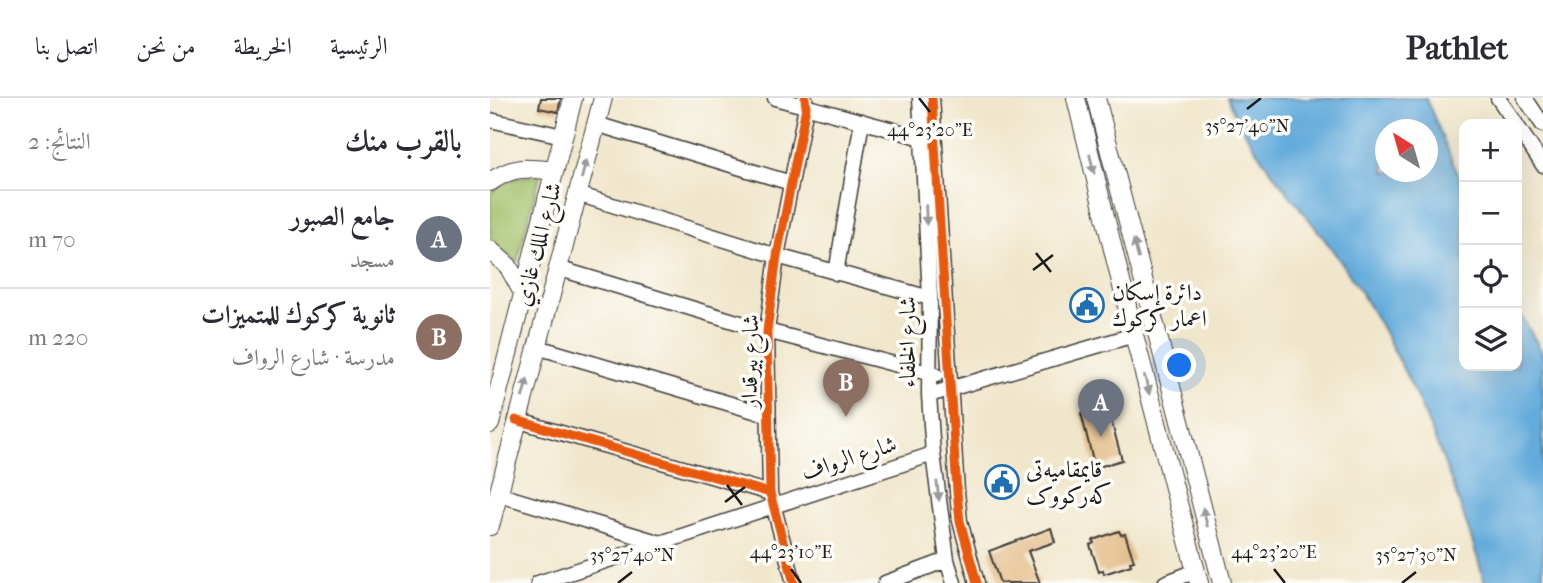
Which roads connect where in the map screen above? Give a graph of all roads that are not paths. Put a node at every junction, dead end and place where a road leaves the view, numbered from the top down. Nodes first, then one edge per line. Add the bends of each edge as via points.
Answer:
1 (573, 98) edge
2 (603, 98) edge
3 (775, 98) edge
4 (920, 98) edge
5 (932, 98) edge
6 (1076, 98) edge
7 (1096, 98) edge
8 (1499, 98) edge
9 (1525, 98) edge
10 (805, 102) edge
11 (1512, 119) edge
12 (490, 120) edge
13 (862, 121) junction
14 (596, 124) junction
15 (1103, 125) junction
16 (1543, 125) edge
17 (1084, 130) junction
18 (1522, 134) edge
19 (563, 136) junction
20 (923, 138) junction
21 (1543, 165) edge
22 (554, 172) junction
23 (490, 182) edge
24 (791, 183) junction
25 (577, 194) junction
26 (490, 250) edge
27 (777, 256) junction
28 (557, 268) junction
29 (836, 273) junction
30 (523, 293) junction
31 (930, 298) junction
32 (767, 331) junction
33 (1133, 335) junction
34 (537, 347) junction
35 (930, 373) junction
36 (950, 383) junction
37 (929, 395) junction
38 (492, 405) edge
39 (768, 415) junction
40 (516, 420) junction
41 (490, 424) edge
42 (933, 454) junction
43 (498, 494) junction
44 (771, 500) junction
45 (490, 526) edge
46 (664, 544) junction
47 (947, 560) junction
48 (1197, 577) edge
49 (538, 583) edge
50 (794, 583) edge
51 (885, 583) edge
52 (954, 583) edge
53 (977, 583) edge
54 (1165, 583) edge
55 (1222, 583) edge

1 - 19 main road, شارع الملك غازي
2 - 14 main road, شارع الملك غازي
3 - 10 street
4 - 20 street, شارع الخلفاء
5 - 36 street
6 - 17 main road
7 - 15 main road
8 - 11 street
9 - 16 street
10 - 13 street
10 - 24 street, شارع بيرقدار
12 - 19 street
13 - 20 street
13 - 29 street
14 - 24 street
25 -> 14 main road, شارع الملك غازي
15 - 17 main road
55 -> 15 main road
17 -> 33 main road
18 - 21 street
19 - 22 main road, شارع الملك غازي
20 -> 31 street, شارع الخلفاء
22 - 23 main road via 520,168
22 - 30 main road, شارع الملك غازي
24 - 27 street, شارع بيرقدار
25 - 27 street
25 - 28 main road, شارع الملك غازي
26 - 30 main road via 508,266
27 - 29 street
27 - 32 street, شارع بيرقدار
28 - 32 street
28 - 34 main road, شارع الملك غازي
29 - 31 street
30 - 38 main road, شارع الملك غازي
31 - 35 street, شارع الخلفاء
32 - 35 street
32 - 39 street, شارع بيرقدار
33 - 36 street
33 -> 48 main road
34 - 39 street
40 -> 34 main road, شارع الملك غازي
35 - 36 street
35 - 37 street, شارع الخلفاء
36 - 37 street
36 - 53 street via 960,521
37 - 42 street, شارع الخلفاء
38 - 41 main road, شارع الملك غازي
39 - 44 street, شارع بيرقدار
40 - 43 main road, شارع الملك غازي
40 - 44 street
42 - 44 street, شارع الرواف
42 -> 47 street, شارع الخلفاء
43 - 45 main road, شارع الملك غازي
43 - 46 street
44 - 46 street, شارع الرواف
44 - 50 street, شارع بيرقدار
46 - 49 street, شارع الرواف
47 - 51 street
47 - 52 street, شارع الخلفاء
48 - 54 street

